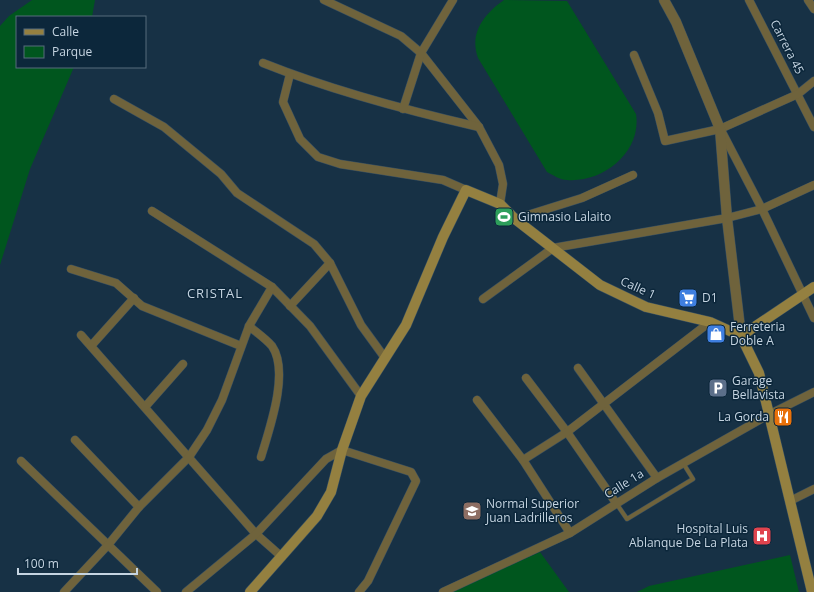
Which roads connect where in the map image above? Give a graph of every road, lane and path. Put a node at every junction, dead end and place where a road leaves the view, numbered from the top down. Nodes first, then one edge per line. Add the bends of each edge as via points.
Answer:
1 (324, 0) edge
2 (453, 0) edge
3 (664, 0) edge
4 (750, 0) edge
5 (808, 0) edge
6 (814, 9) edge
7 (421, 53) junction
8 (634, 55) dead end
9 (262, 63) dead end
10 (290, 74) junction
11 (814, 81) edge
12 (798, 94) junction
13 (114, 99) dead end
14 (403, 109) junction
15 (479, 127) junction
16 (814, 127) edge
17 (720, 129) junction
18 (633, 175) dead end
19 (814, 185) edge
20 (466, 190) junction
21 (500, 204) junction
22 (762, 209) junction
23 (152, 211) dead end
24 (727, 218) junction
25 (515, 219) junction
26 (553, 248) junction
27 (330, 263) junction
28 (71, 269) dead end
29 (272, 287) junction
30 (814, 287) edge
31 (803, 294) junction
32 (134, 298) junction
33 (483, 300) dead end
34 (290, 306) junction
35 (814, 318) edge
36 (710, 322) junction
37 (249, 326) junction
38 (81, 335) dead end
39 (740, 336) junction
40 (91, 346) junction
41 (241, 346) junction
42 (385, 358) junction
43 (183, 364) dead end
44 (578, 368) dead end
45 (526, 378) dead end
46 (814, 392) edge
47 (361, 396) junction
48 (477, 400) dead end
49 (604, 403) junction
50 (145, 407) junction
51 (770, 414) junction
52 (567, 432) junction
53 (75, 440) dead end
54 (342, 450) junction
55 (189, 457) junction
56 (261, 458) dead end
57 (523, 460) junction
58 (21, 462) dead end
59 (683, 463) junction
60 (657, 478) junction
61 (814, 489) edge
62 (790, 501) junction
63 (616, 503) junction
64 (139, 507) junction
65 (570, 533) junction
66 (256, 534) junction
67 (108, 545) junction
68 (282, 556) junction
69 (64, 592) edge
70 (157, 592) edge
71 (186, 592) edge
72 (250, 592) edge
73 (359, 592) edge
74 (443, 592) edge
75 (812, 592) edge

1 - 7 street via 401,36
2 - 7 street
3 - 17 street via 676,22
4 - 12 street, Carrera 45
5 - 6 street
7 - 14 street
7 - 15 street
8 - 17 street via 658,113 665,141
9 - 10 street
10 - 14 street
10 - 20 street via 284,102 300,139 318,157 340,164 443,180
11 - 12 street
12 - 16 street, Carrera 45
12 - 17 street
13 - 27 street via 164,127 221,174 237,194 314,244
14 - 15 street
15 - 21 street via 499,165 503,184
17 - 22 street
17 - 24 street
18 - 25 street via 582,198
19 - 22 street
20 - 21 main road, Calle 1
20 - 42 main road via 406,325
21 - 25 main road, Calle 1
22 - 24 street
22 - 31 street
23 - 29 street
24 - 26 street
24 - 39 street
25 - 26 main road, Calle 1
26 - 33 street
26 - 36 main road, Calle 1 via 600,284 646,307
27 - 34 street
27 - 42 street via 361,325
28 - 32 street via 116,283
29 - 34 street
29 - 37 street
30 - 31 main road
31 - 35 street
31 - 39 main road
32 - 40 street
32 - 41 street via 142,306
34 - 47 street via 310,326
36 - 39 main road, Calle 1
36 - 49 street
37 - 41 street
37 - 56 street via 272,347 279,369 278,397
38 - 40 street
39 - 51 main road via 759,373
40 - 50 street
41 - 55 street via 222,400 207,430
42 - 47 main road
43 - 50 street
44 - 49 street
45 - 52 street
46 - 51 street, Calle 1a
47 - 54 main road
48 - 57 street
49 - 52 street
49 - 60 street
50 - 55 street
51 - 59 street, Calle 1a
51 - 62 main road
52 - 57 street
52 - 63 street
53 - 64 street
54 - 66 street via 326,459
54 - 68 main road via 331,492 317,516
54 - 73 street via 411,472 416,481 368,581
55 - 64 street
55 - 66 street
57 - 65 street
58 - 67 street
59 - 60 street, Calle 1a
59 - 63 lane via 693,479 627,519
60 - 63 street, Calle 1a
61 - 62 street
62 - 75 main road
63 - 65 street, Calle 1a
64 - 67 street
65 - 74 street, Calle 1a
66 - 68 street
66 - 71 street
67 - 69 street
67 - 70 street
68 - 72 main road

